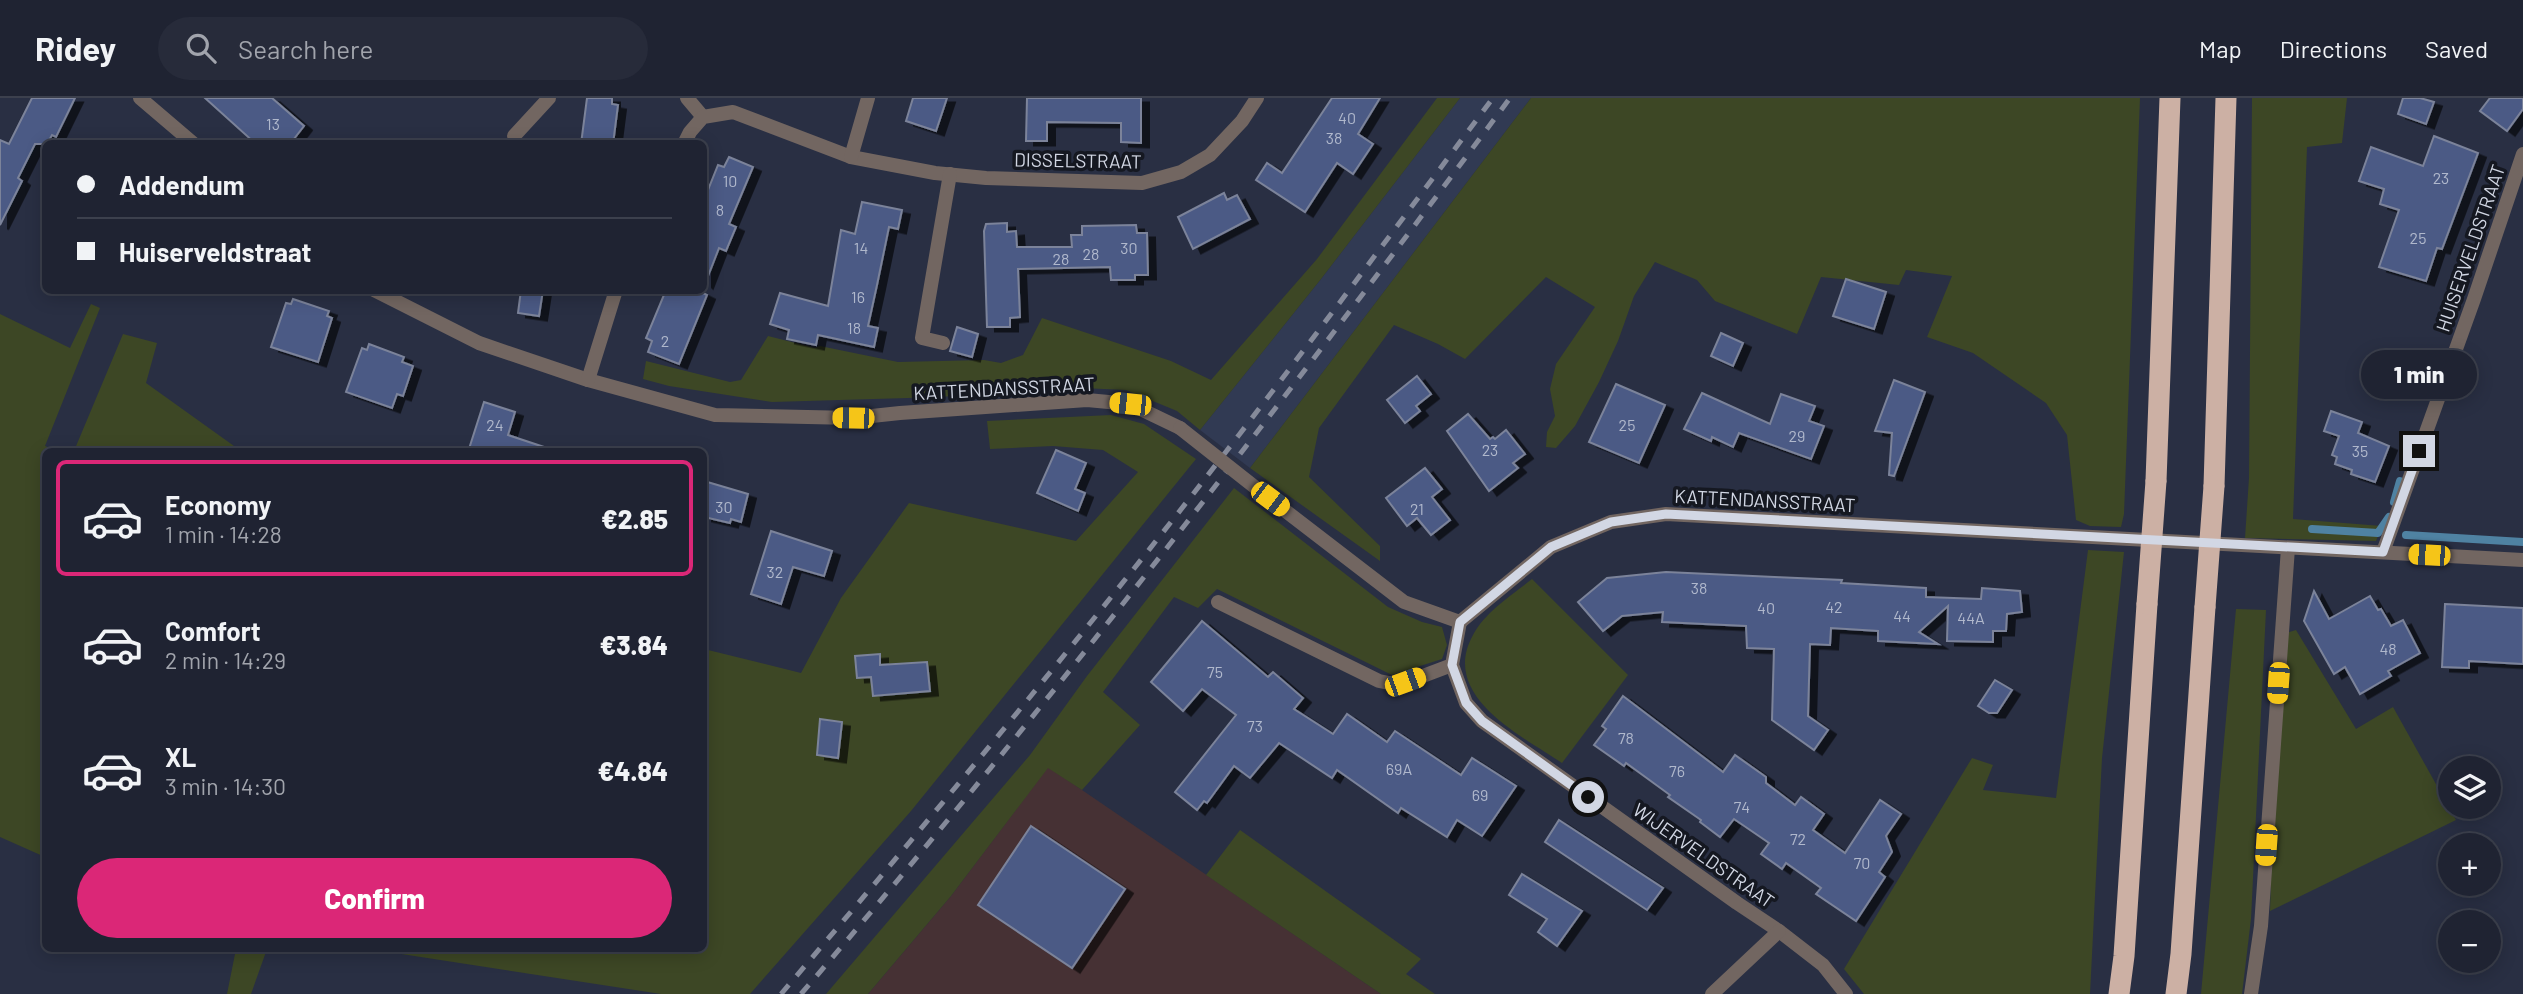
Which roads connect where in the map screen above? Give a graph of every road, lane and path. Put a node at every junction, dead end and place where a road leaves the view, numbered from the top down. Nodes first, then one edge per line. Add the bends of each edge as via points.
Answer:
1 (140, 98) edge
2 (549, 98) edge
3 (687, 98) edge
4 (869, 98) edge
5 (1257, 98) edge
6 (2170, 98) edge
7 (2227, 98) edge
8 (703, 117) junction
9 (514, 136) dead end
10 (189, 140) edge
11 (686, 140) edge
12 (2523, 154) edge
13 (852, 157) junction
14 (950, 174) junction
15 (382, 294) edge
16 (615, 294) edge
17 (943, 343) dead end
18 (589, 380) junction
19 (2288, 548) junction
20 (2383, 552) junction
21 (2523, 560) edge
22 (1218, 602) dead end
23 (1460, 622) junction
24 (1452, 665) junction
25 (1779, 931) junction
26 (1712, 994) edge
27 (1846, 994) edge
28 (2119, 994) edge
29 (2176, 994) edge
30 (2251, 994) edge

1 - 10 street
2 - 9 street
3 - 8 street
4 - 13 street
5 - 14 street, DISSELSTRAAT via 1209,155 1181,172 1142,183
6 - 28 highway, bridge via 2157,481
7 - 29 highway, bridge via 2214,486
8 - 11 street
8 - 13 street, DISSELSTRAAT via 733,112
12 - 20 street, HUISERVELDSTRAAT
13 - 14 street, DISSELSTRAAT
14 - 17 street via 922,338
15 - 18 street, KATTENDANSSTRAAT via 479,342
16 - 18 street
18 - 23 street, KATTENDANSSTRAAT, bridge via 715,415 853,418 1087,400 1130,404 1180,428 1404,602
19 - 20 street, KATTENDANSSTRAAT
19 - 23 street, KATTENDANSSTRAAT via 1666,514 1611,522 1551,547
19 - 30 street via 2261,926
20 - 21 street, KATTENDANSSTRAAT
22 - 24 street via 1379,681 1399,685
23 - 24 street
24 - 25 street, WIJERVELDSTRAAT via 1466,703 1482,721
25 - 26 street
25 - 27 street, WIJERVELDSTRAAT via 1823,965

